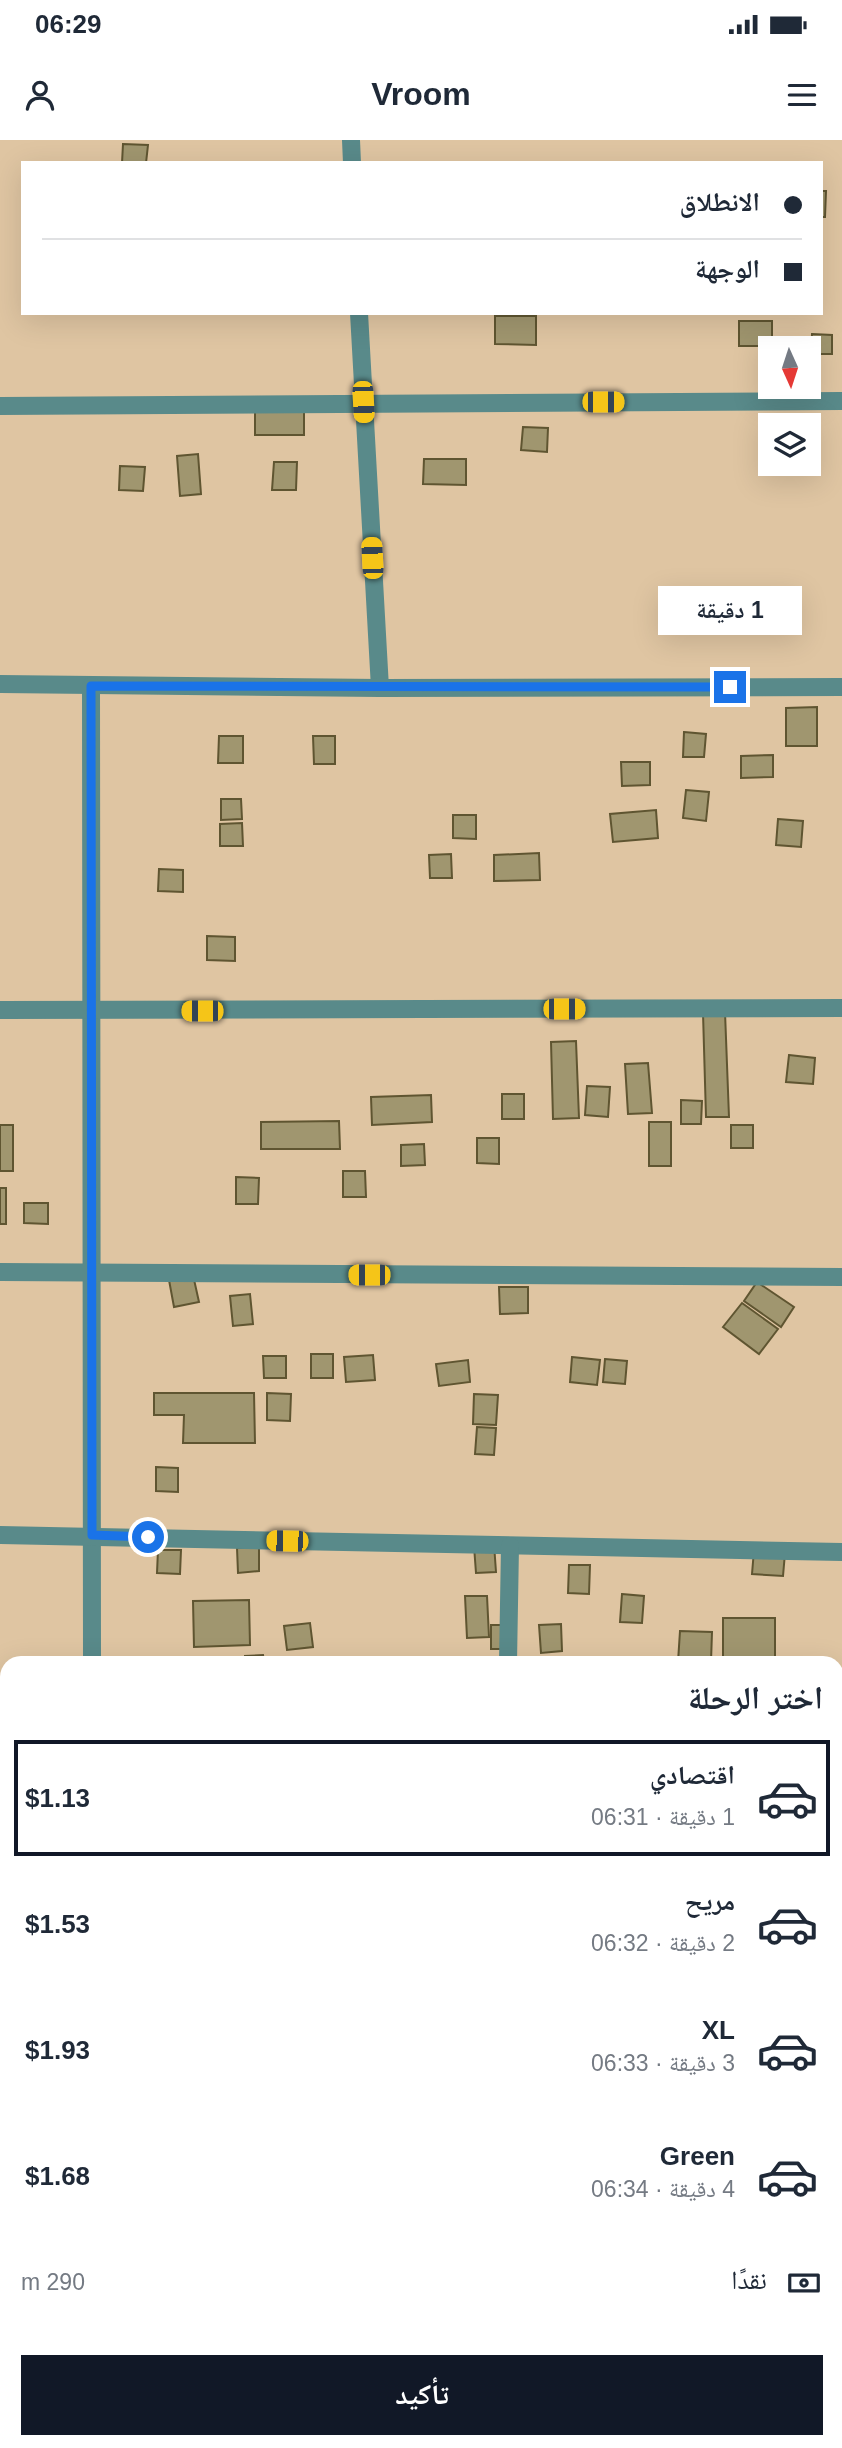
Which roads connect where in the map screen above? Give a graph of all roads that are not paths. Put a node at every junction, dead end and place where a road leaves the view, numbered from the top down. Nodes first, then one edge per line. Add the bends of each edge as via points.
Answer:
1 (351, 140) edge
2 (352, 161) edge
3 (359, 315) edge
4 (842, 401) edge
5 (363, 402) junction
6 (0, 407) edge
7 (0, 684) edge
8 (91, 686) junction
9 (380, 688) junction
10 (841, 690) edge
11 (842, 1008) edge
12 (0, 1010) edge
13 (91, 1012) junction
14 (0, 1272) edge
15 (92, 1273) junction
16 (842, 1277) edge
17 (0, 1535) edge
18 (92, 1535) junction
19 (510, 1546) junction
20 (842, 1552) edge
21 (92, 1656) edge
22 (508, 1656) edge

1 - 2 street
3 - 5 street
4 - 5 street
5 - 6 street
5 - 9 street
7 - 8 street
8 - 9 street
8 - 13 street
9 - 10 street
11 - 13 street
12 - 13 street
13 - 15 street
14 - 15 street
15 - 16 street
15 - 18 street
17 - 18 street
18 - 19 street
18 - 21 street
19 - 20 street
19 - 22 street

